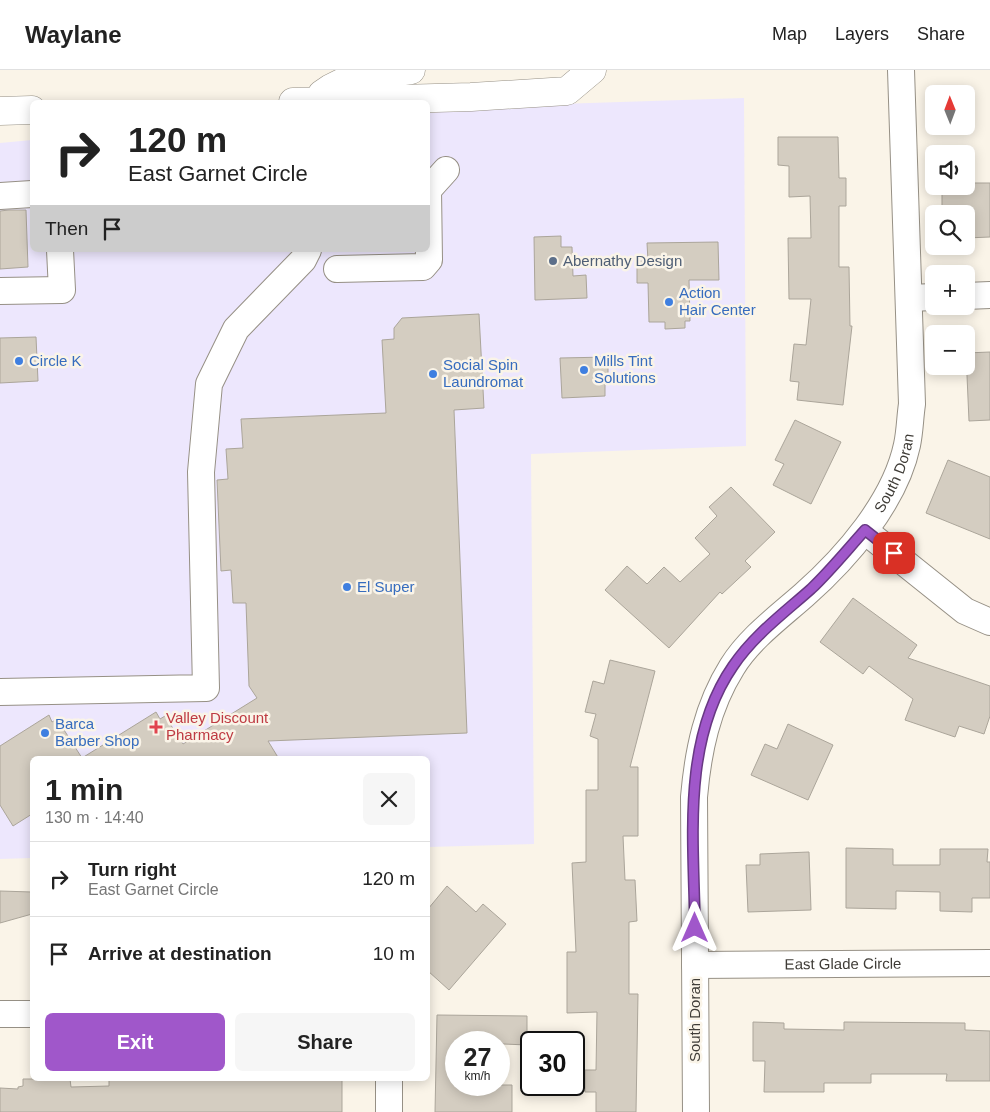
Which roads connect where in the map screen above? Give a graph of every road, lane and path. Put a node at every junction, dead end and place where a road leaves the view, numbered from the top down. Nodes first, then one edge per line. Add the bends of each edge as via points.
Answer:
1 (411, 70) edge
2 (592, 70) edge
3 (901, 70) edge
4 (322, 100) edge
5 (382, 100) edge
6 (30, 110) edge
7 (0, 111) edge
8 (446, 170) dead end
9 (430, 188) edge
10 (30, 194) edge
11 (0, 196) edge
12 (60, 252) edge
13 (307, 252) edge
14 (429, 252) edge
15 (337, 269) dead end
16 (0, 291) edge
17 (990, 295) edge
18 (975, 296) edge
19 (921, 297) edge
20 (865, 530) junction
21 (990, 622) edge
22 (0, 692) edge
23 (990, 963) edge
24 (695, 965) junction
25 (0, 1014) edge
26 (30, 1014) edge
27 (389, 1081) edge
28 (389, 1112) edge
29 (696, 1112) edge

1 - 4 main road via 360,76 335,84 322,94
2 - 5 main road via 567,91
3 - 19 street, South Doran
6 - 7 main road
8 - 9 street
10 - 11 street
12 - 16 street via 62,290
13 - 22 street via 236,329 209,384 201,472 206,688
14 - 15 street via 429,260 423,267
17 - 18 street
19 - 20 street, South Doran via 907,446 894,484
20 - 21 street via 964,610
20 - 24 street, South Doran via 732,666 714,702 697,760 694,796
23 - 24 street, East Glade Circle
24 - 29 street, South Doran
25 - 26 street
27 - 28 street

